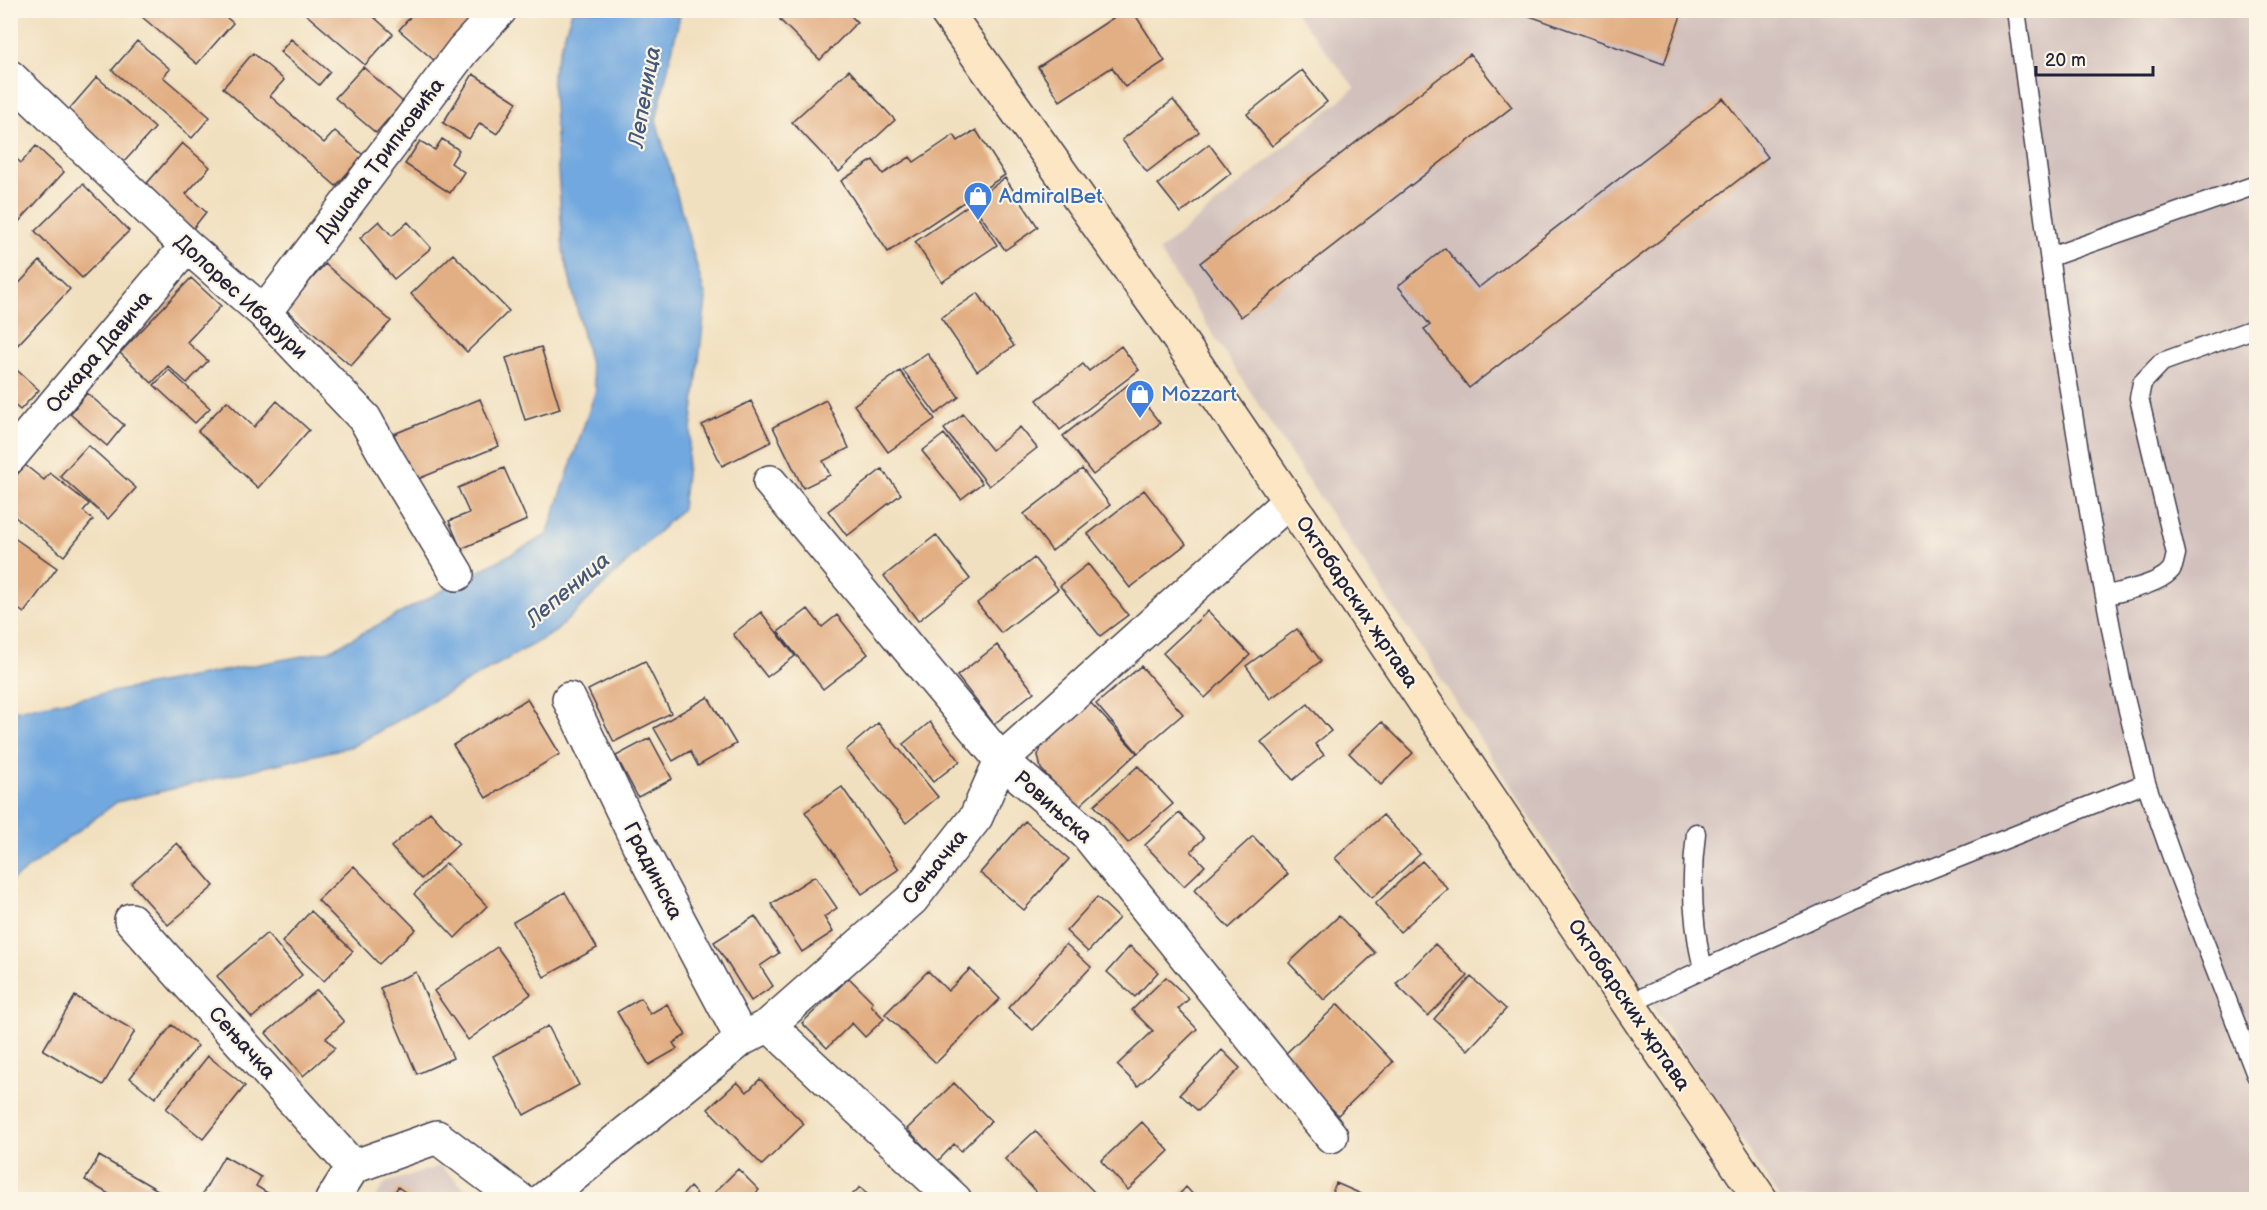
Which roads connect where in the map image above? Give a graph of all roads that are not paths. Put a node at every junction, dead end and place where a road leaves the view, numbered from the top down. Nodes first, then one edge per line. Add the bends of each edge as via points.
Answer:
1 (500, 10) edge
2 (945, 10) edge
3 (2016, 10) edge
4 (10, 77) edge
5 (2256, 185) edge
6 (187, 246) junction
7 (2050, 257) junction
8 (264, 313) junction
9 (2256, 328) edge
10 (10, 458) edge
11 (770, 482) dead end
12 (1289, 501) junction
13 (458, 574) dead end
14 (2105, 596) junction
15 (569, 699) dead end
16 (1000, 760) junction
17 (2145, 783) junction
18 (1696, 833) dead end
19 (131, 920) dead end
20 (1703, 969) junction
21 (1629, 1004) junction
22 (755, 1032) junction
23 (2256, 1075) edge
24 (1332, 1136) dead end
25 (353, 1167) junction
26 (332, 1200) edge
27 (520, 1200) edge
28 (543, 1200) edge
29 (955, 1200) edge
30 (1761, 1200) edge

1 - 8 street, Душана Трипковића via 463,50
2 - 12 street, Октобарских жртава
3 - 7 lane
4 - 6 street, Долорес Ибарури
5 - 7 lane
6 - 8 street, Долорес Ибарури
6 - 10 street, Оскара Давича
7 - 14 lane
8 - 13 street, Долорес Ибарури via 365,419
9 - 14 lane via 2162,362 2142,383 2139,398 2176,554 2169,573
11 - 16 street, Ровињска
12 - 16 street, Сењачка
12 - 21 street, Октобарских жртава
14 - 17 lane
15 - 22 street, Градинска via 640,847
16 - 22 street, Сењачка via 976,817 912,899
16 - 24 street, Ровињска via 1086,833
17 - 20 lane via 1848,902
17 - 23 lane
18 - 20 lane via 1692,908
19 - 25 street, Сењачка
20 - 21 lane
21 - 30 street, Октобарских жртава
22 - 28 street, Сењачка
22 - 29 street, Градинска
25 - 26 street
25 - 27 street via 437,1137

